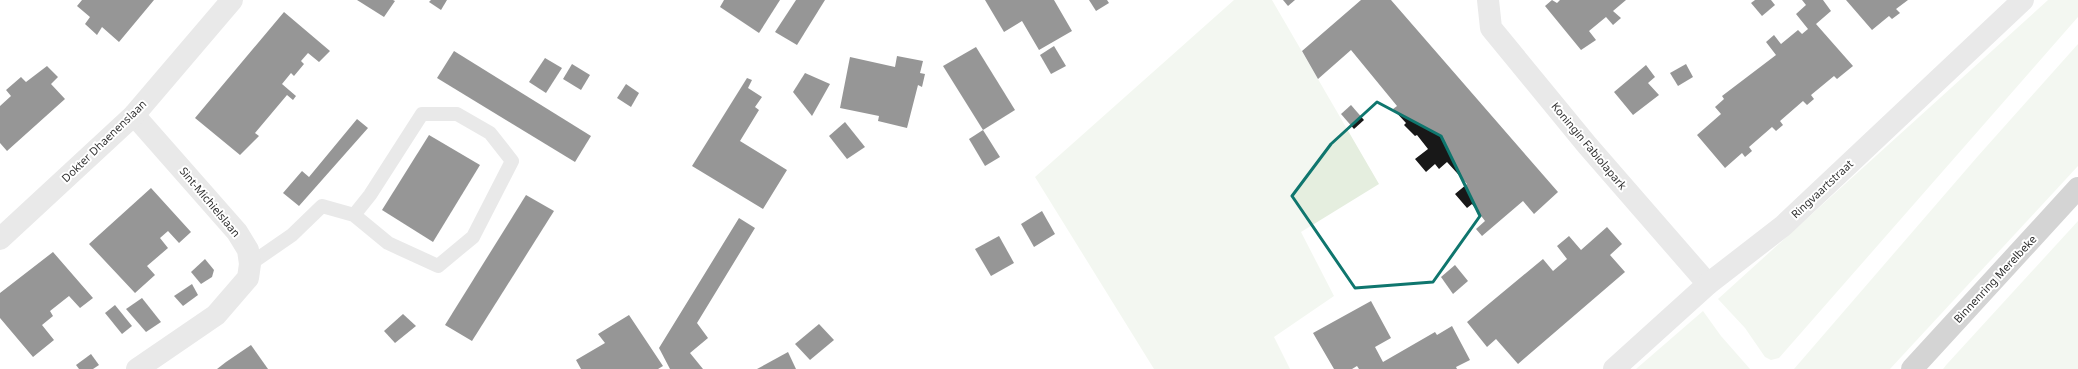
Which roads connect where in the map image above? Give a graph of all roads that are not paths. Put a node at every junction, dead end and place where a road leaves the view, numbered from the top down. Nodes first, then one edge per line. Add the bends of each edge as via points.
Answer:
1 (232, 0) edge
2 (1488, 0) edge
3 (2023, 0) edge
4 (134, 114) junction
5 (2078, 188) edge
6 (354, 215) junction
7 (0, 239) edge
8 (250, 264) junction
9 (1708, 284) junction
10 (137, 369) edge
11 (1614, 369) edge
12 (1912, 369) edge

1 - 4 street, Dokter Dhaenenslaan
2 - 9 street, Koningin Fabiolapark via 1491,28 1587,145
3 - 9 street, Ringvaartstraat via 1783,226
4 - 7 street, Dokter Dhaenenslaan
4 - 8 street, Sint-Michielslaan via 237,232 248,250
5 - 12 highway, Binnenring Merelbeke
6 - 6 lane via 370,195 422,114 457,114 490,133 512,161 474,237 438,266 388,243
6 - 8 lane via 322,206 292,235
8 - 10 street via 248,278 216,315
9 - 11 street, Ringvaartstraat

